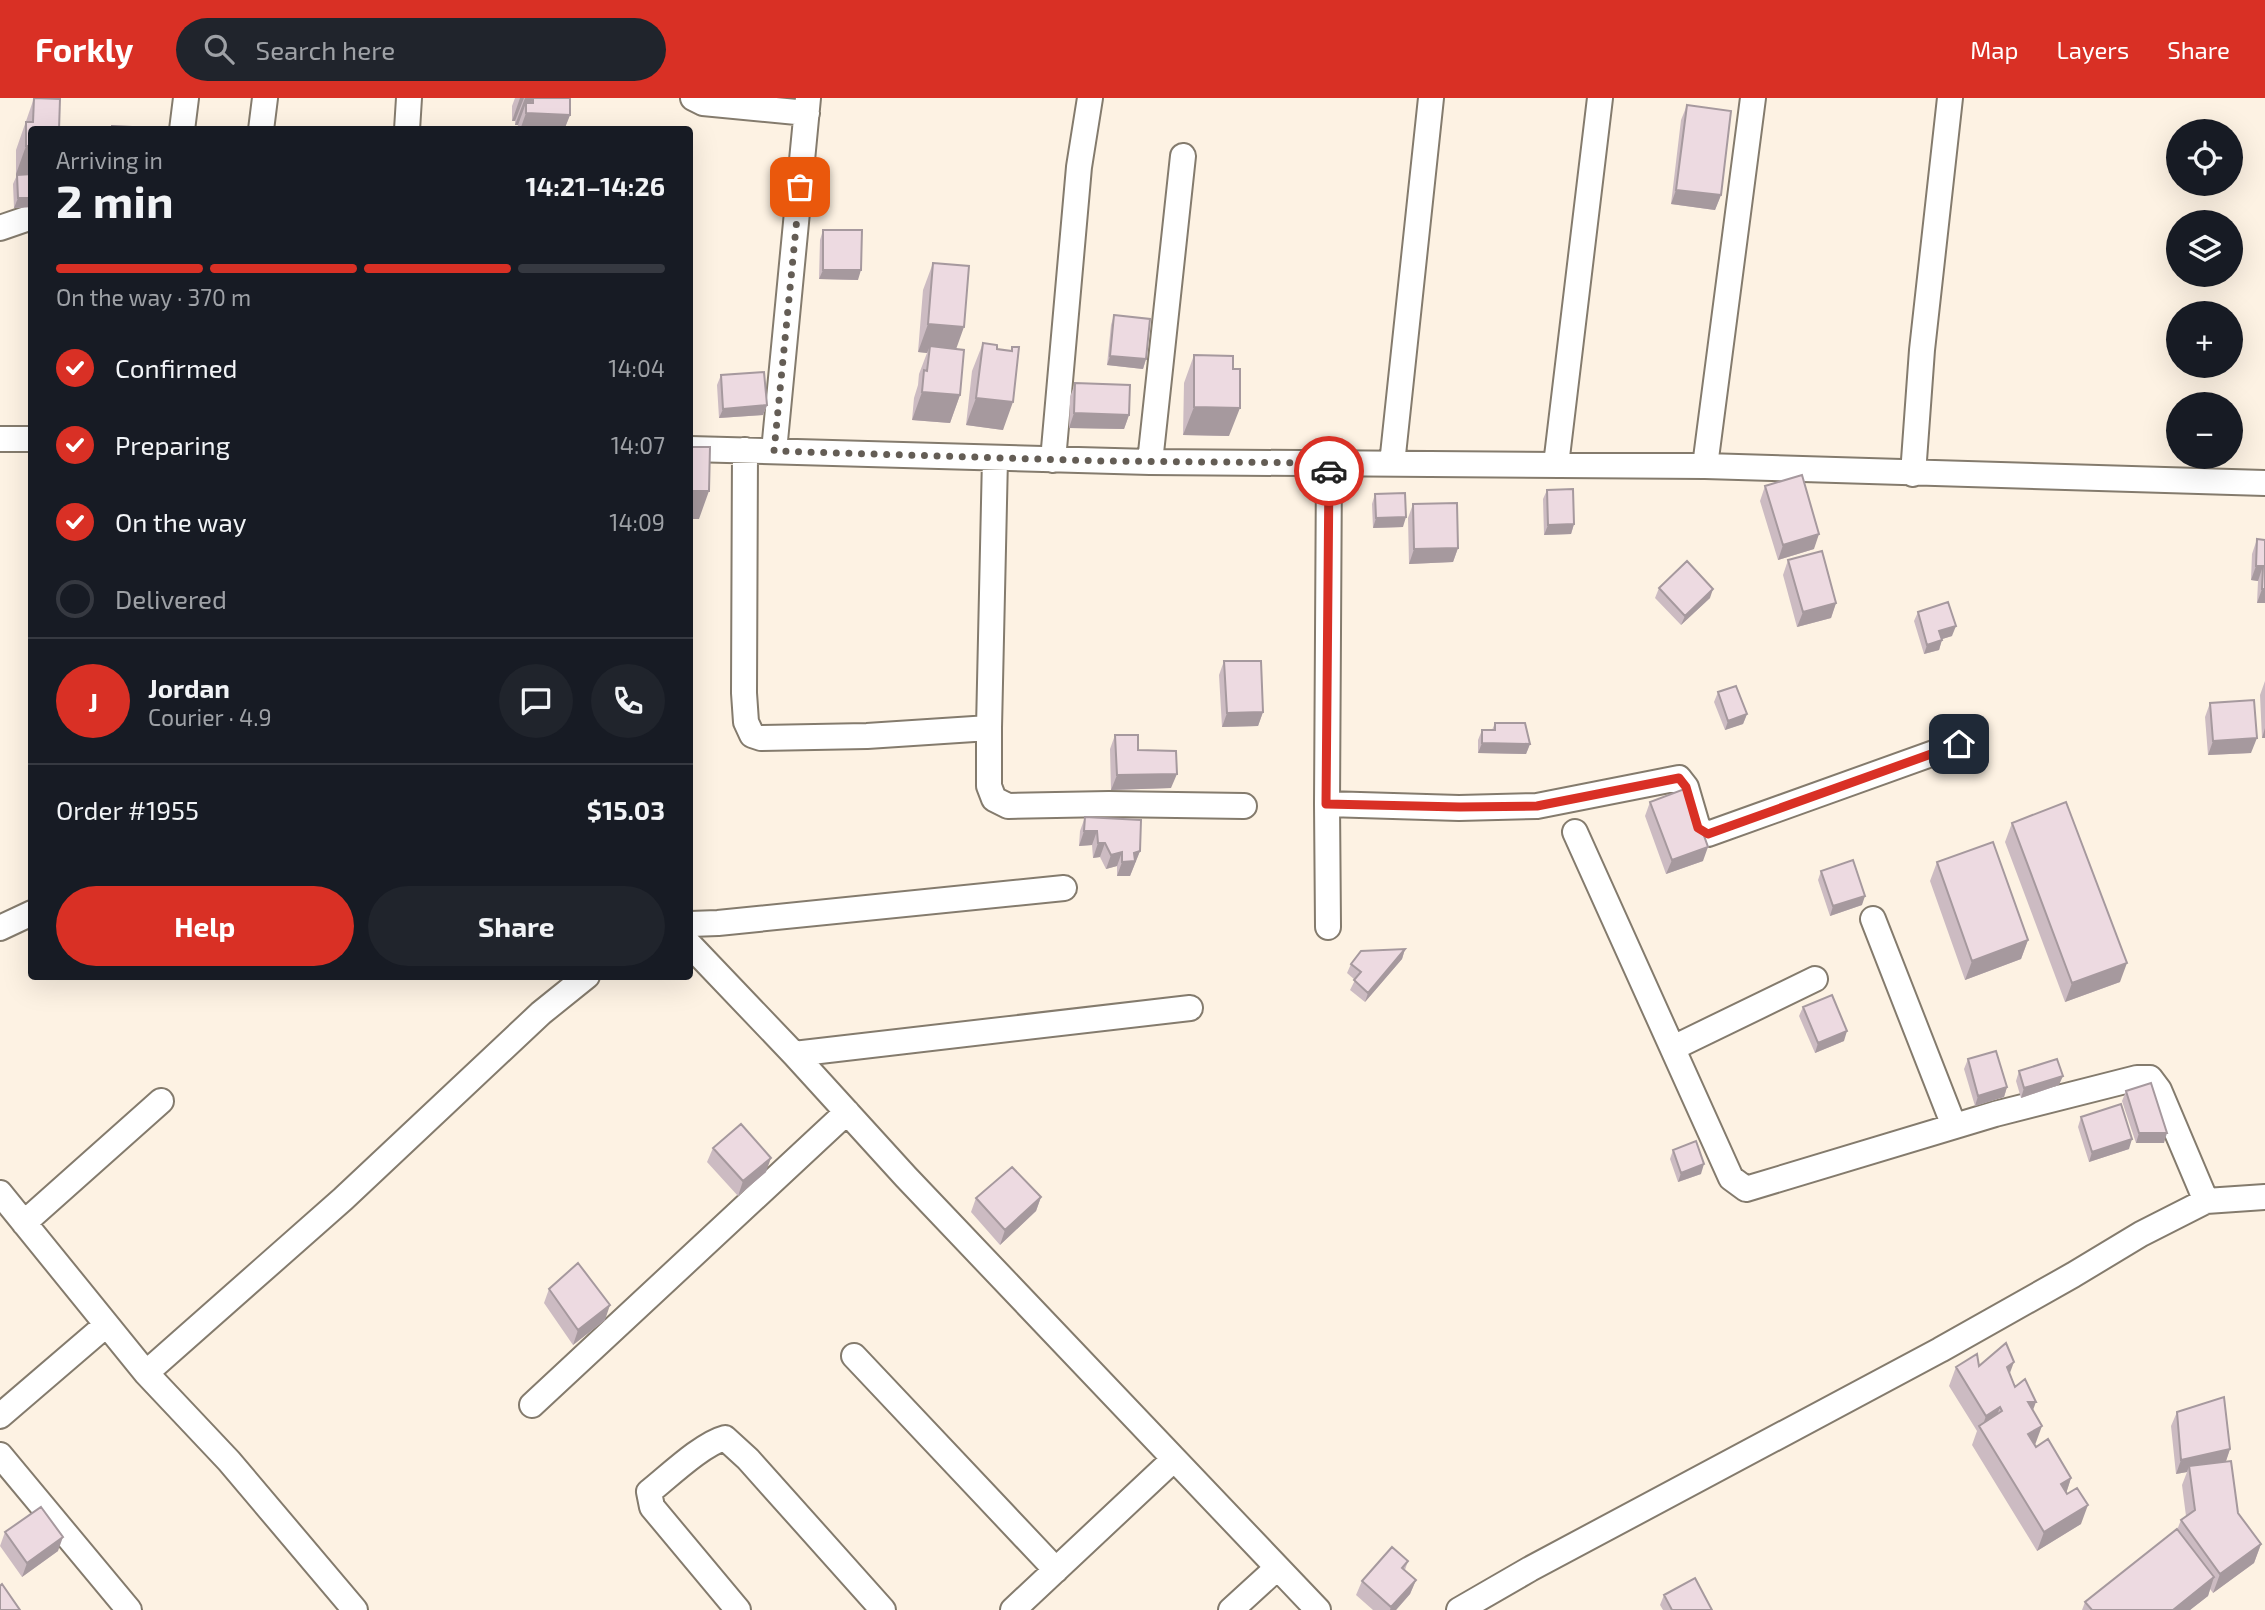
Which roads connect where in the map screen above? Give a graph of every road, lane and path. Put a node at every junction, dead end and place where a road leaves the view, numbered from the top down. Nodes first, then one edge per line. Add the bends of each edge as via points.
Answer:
1 (186, 98) edge
2 (265, 98) edge
3 (409, 98) edge
4 (692, 98) edge
5 (1090, 98) edge
6 (1431, 98) edge
7 (1600, 98) edge
8 (1753, 98) edge
9 (1950, 98) edge
10 (807, 106) edge
11 (182, 126) edge
12 (262, 126) edge
13 (407, 126) edge
14 (1184, 156) dead end
15 (28, 219) edge
16 (0, 228) edge
17 (0, 439) edge
18 (28, 439) edge
19 (693, 449) edge
20 (745, 450) junction
21 (774, 451) junction
22 (995, 458) junction
23 (1053, 460) junction
24 (1150, 462) junction
25 (1329, 463) junction
26 (1392, 464) junction
27 (1556, 465) junction
28 (1705, 466) junction
29 (1913, 474) junction
30 (2265, 484) edge
31 (989, 728) junction
32 (1959, 744) dead end
33 (1326, 804) junction
34 (1244, 806) dead end
35 (1576, 832) dead end
36 (1064, 888) dead end
37 (28, 915) edge
38 (1873, 919) dead end
39 (693, 924) edge
40 (1328, 927) dead end
41 (0, 928) edge
42 (693, 948) edge
43 (1815, 979) dead end
44 (582, 980) edge
45 (1190, 1008) dead end
46 (1673, 1048) junction
47 (794, 1054) junction
48 (161, 1101) dead end
49 (847, 1112) junction
50 (1954, 1126) junction
51 (0, 1193) edge
52 (2265, 1197) edge
53 (2206, 1201) junction
54 (24, 1223) junction
55 (106, 1325) junction
56 (854, 1356) dead end
57 (146, 1373) junction
58 (531, 1405) dead end
59 (0, 1416) edge
60 (0, 1455) edge
61 (1173, 1460) junction
62 (1277, 1568) junction
63 (1056, 1570) junction
64 (129, 1610) edge
65 (355, 1610) edge
66 (738, 1610) edge
67 (883, 1610) edge
68 (1013, 1610) edge
69 (1231, 1610) edge
70 (1318, 1610) edge
71 (1459, 1610) edge

1 - 11 street
2 - 12 street
3 - 13 street
4 - 10 street via 704,103
5 - 23 street via 1079,167
6 - 26 street
7 - 27 street
8 - 28 street
9 - 29 street
10 - 21 street
14 - 24 street
15 - 16 street
17 - 18 street
19 - 20 street
20 - 21 street
20 - 31 street via 744,693 752,735 867,736
21 - 22 street
22 - 23 street
22 - 31 street
23 - 24 street
24 - 25 street
25 - 26 street
25 - 33 street
26 - 27 street
27 - 28 street
28 - 29 street
29 - 30 street
31 - 34 street via 989,786 994,799 1008,806
32 - 33 street via 1708,834 1698,828 1679,778 1537,806
33 - 40 street
35 - 46 street
36 - 39 street
37 - 41 street
38 - 50 street
42 - 47 street
43 - 46 street
44 - 57 street
45 - 47 street
46 - 50 street via 1731,1178 1746,1189
47 - 49 street
48 - 54 street
49 - 58 street
49 - 61 street
50 - 53 street via 2150,1078
51 - 54 street
52 - 53 street
53 - 71 street
54 - 55 street
55 - 57 street
55 - 59 street
56 - 63 street
57 - 65 street via 229,1461
60 - 64 street
61 - 62 street
61 - 63 street
62 - 69 street
62 - 70 street
63 - 68 street
66 - 67 street via 649,1498 649,1492 694,1456 725,1438

